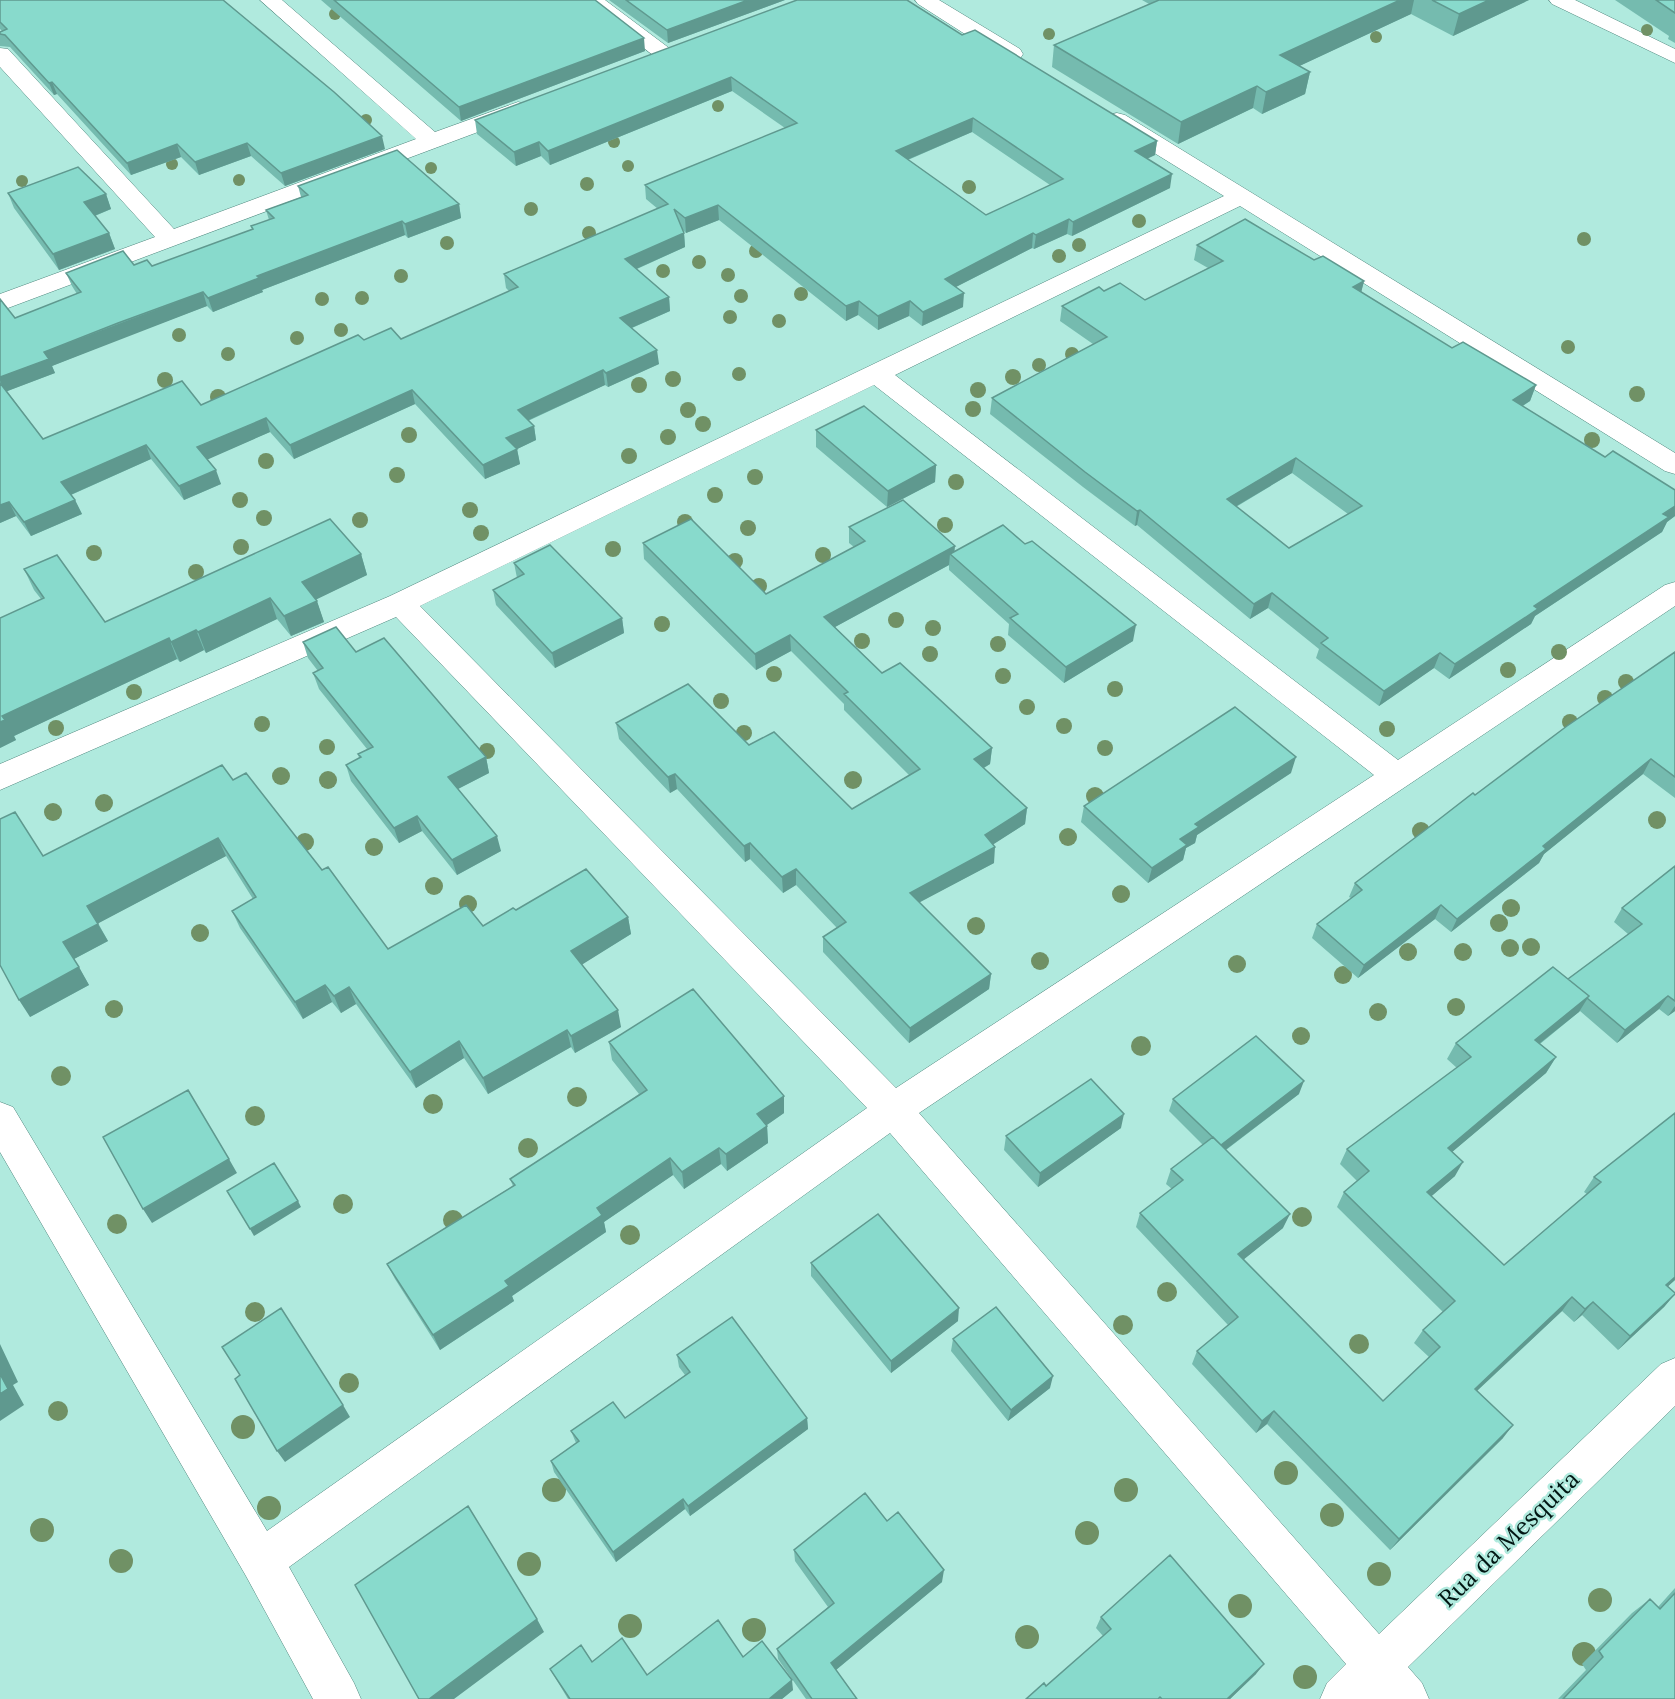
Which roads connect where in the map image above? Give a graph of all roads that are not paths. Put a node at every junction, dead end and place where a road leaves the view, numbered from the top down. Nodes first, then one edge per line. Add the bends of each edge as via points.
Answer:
1 (270, 0) edge
2 (592, 0) edge
3 (925, 0) edge
4 (1559, 0) edge
5 (688, 46) edge
6 (0, 54) edge
7 (666, 54) junction
8 (1675, 57) edge
9 (644, 62) edge
10 (1034, 68) edge
11 (543, 100) edge
12 (1103, 111) edge
13 (431, 141) junction
14 (1242, 196) junction
15 (170, 238) junction
16 (0, 303) edge
17 (876, 373) junction
18 (1675, 465) edge
19 (1675, 592) edge
20 (400, 603) junction
21 (1398, 777) junction
22 (0, 778) edge
23 (893, 1110) junction
24 (0, 1118) edge
25 (1675, 1378) edge
26 (261, 1561) junction
27 (1376, 1667) junction
28 (338, 1699) edge
29 (1343, 1699) edge
30 (1406, 1699) edge

1 - 13 street
2 - 7 street
3 - 10 street
4 - 8 street
5 - 7 street
6 - 15 street
7 - 9 street
11 - 13 street
12 - 14 street
13 - 15 street
14 - 17 street
14 - 18 street
15 - 16 street
17 - 20 street
17 - 21 street
19 - 21 street
20 - 22 street
20 - 23 street
21 - 23 street
23 - 26 street
23 - 27 street
24 - 26 street
25 - 27 street, Rua da Mesquita
26 - 28 street
27 - 29 street, Rua da Mesquita
27 - 30 street

